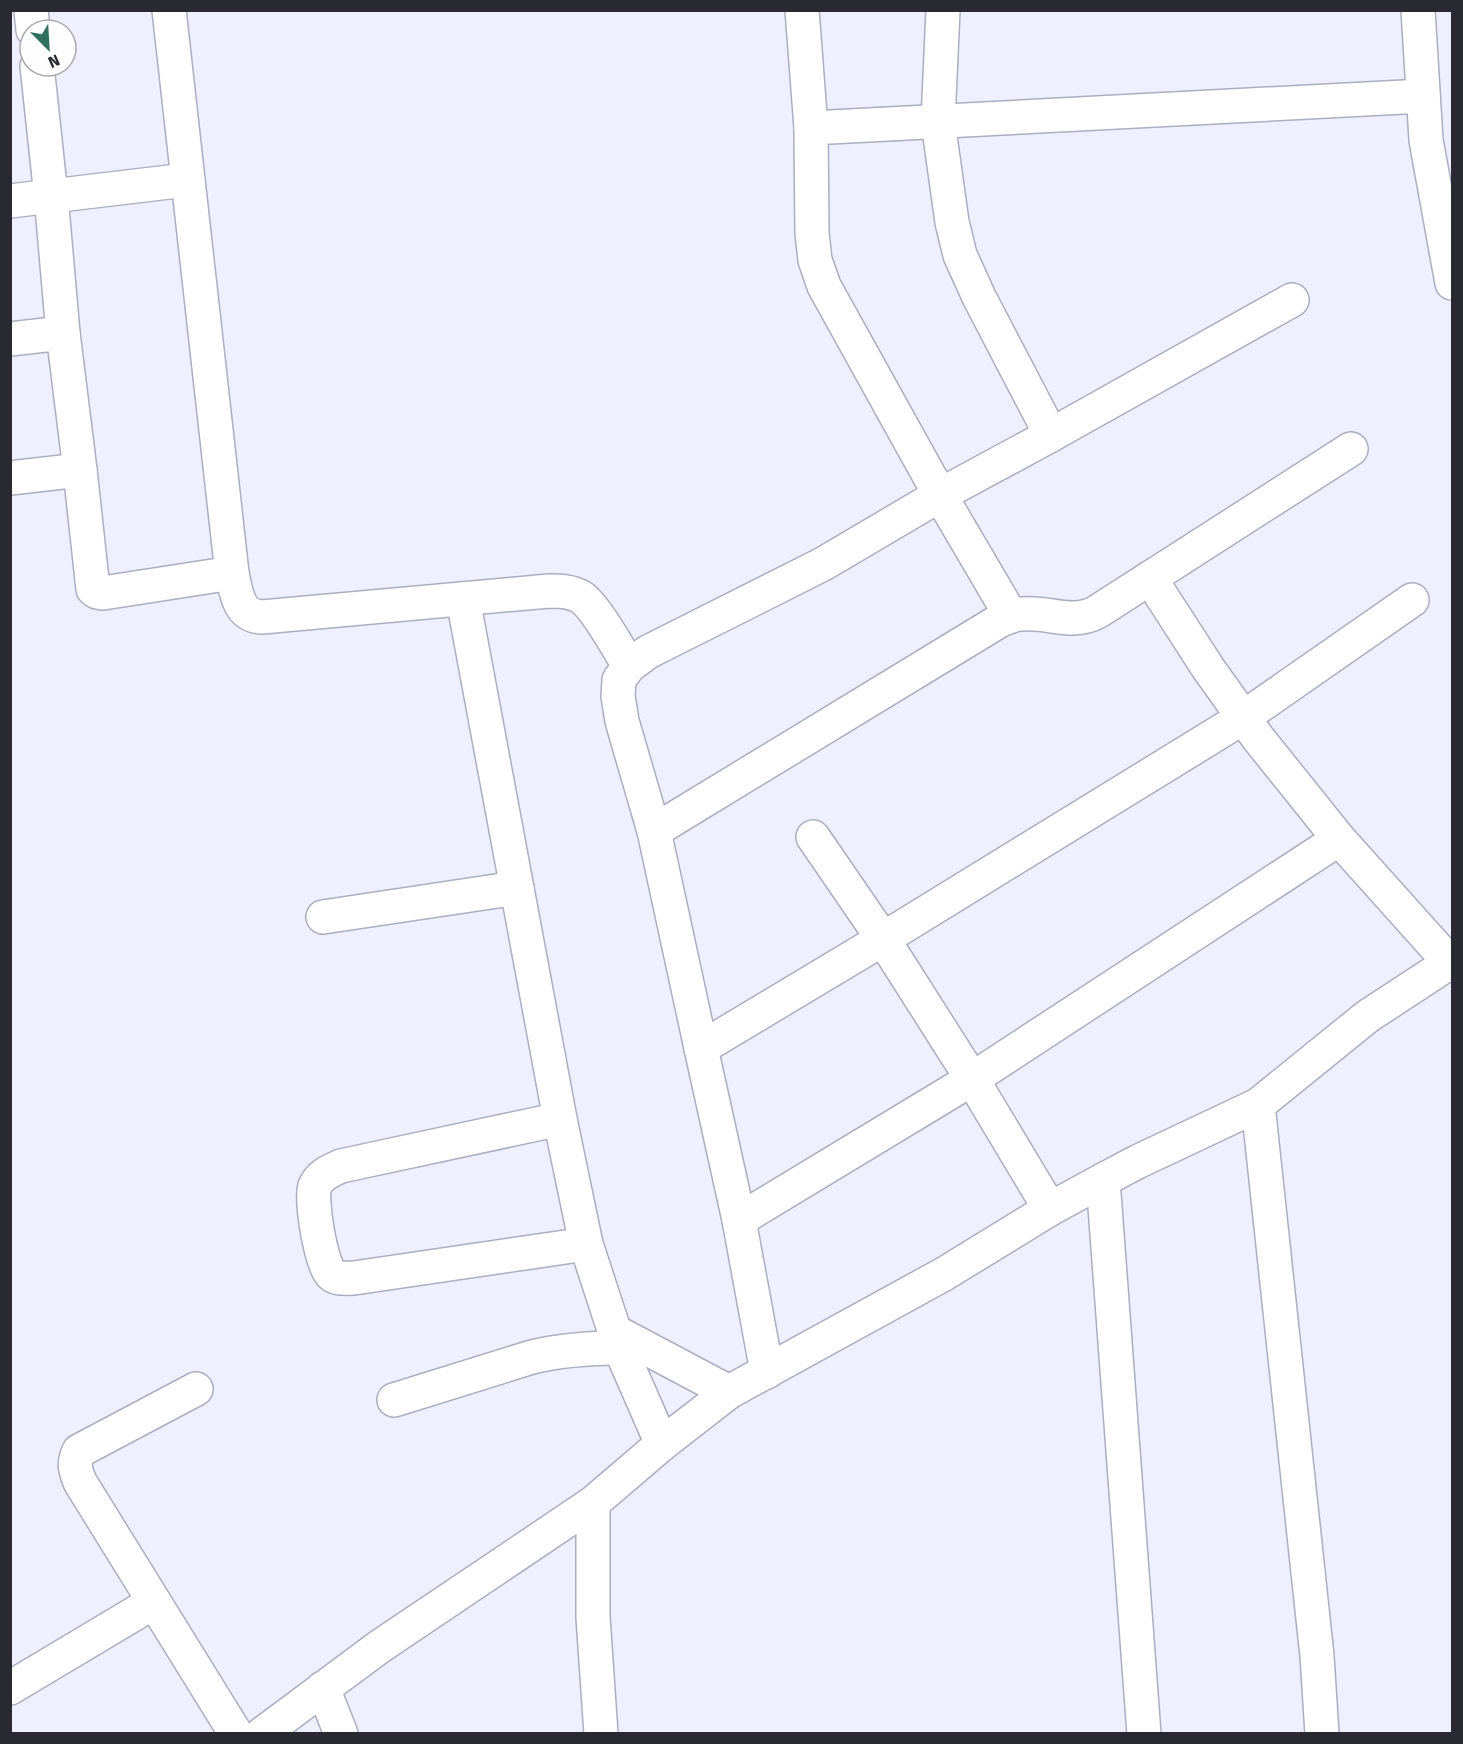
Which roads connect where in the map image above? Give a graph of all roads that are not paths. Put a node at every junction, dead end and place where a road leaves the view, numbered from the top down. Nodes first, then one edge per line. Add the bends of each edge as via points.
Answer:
1 (169, 10) edge
2 (802, 10) edge
3 (943, 10) edge
4 (1418, 10) edge
5 (38, 78) edge
6 (1423, 96) junction
7 (938, 122) junction
8 (811, 128) junction
9 (1439, 138) edge
10 (186, 180) junction
11 (51, 196) junction
12 (10, 201) edge
13 (1452, 283) edge
14 (1292, 300) dead end
15 (63, 333) junction
16 (10, 339) edge
17 (1051, 435) junction
18 (1351, 449) dead end
19 (80, 470) junction
20 (10, 478) edge
21 (940, 495) junction
22 (232, 573) junction
23 (1150, 578) junction
24 (463, 599) junction
25 (1412, 600) dead end
26 (1011, 616) junction
27 (629, 666) junction
28 (1244, 717) junction
29 (654, 831) junction
30 (813, 837) dead end
31 (1339, 839) junction
32 (517, 888) junction
33 (323, 917) dead end
34 (883, 939) junction
35 (1452, 963) edge
36 (701, 1048) junction
37 (972, 1079) junction
38 (1258, 1105) junction
39 (560, 1119) junction
40 (1103, 1180) junction
41 (1050, 1209) junction
42 (740, 1220) junction
43 (586, 1244) junction
44 (617, 1339) junction
45 (767, 1372) junction
46 (196, 1389) dead end
47 (729, 1392) junction
48 (394, 1400) dead end
49 (662, 1444) junction
50 (593, 1503) junction
51 (154, 1602) junction
52 (10, 1688) edge
53 (323, 1688) junction
54 (236, 1734) edge
55 (262, 1734) edge
56 (341, 1734) edge
57 (601, 1734) edge
58 (1144, 1734) edge
59 (1322, 1734) edge

1 - 10 street
2 - 8 street
3 - 7 street
4 - 6 street
5 - 11 street
6 - 7 street
6 - 9 street
7 - 8 street
7 - 17 street via 960,255
8 - 21 street via 812,233 815,260 824,286
9 - 13 street
10 - 11 street
10 - 22 street
11 - 12 street
11 - 15 street
14 - 17 street
15 - 16 street
15 - 19 street
17 - 21 street
18 - 23 street
19 - 20 street
19 - 22 street via 92,584 97,592
21 - 26 street
21 - 27 street via 823,564 648,652
22 - 24 street via 240,604 248,614 262,618
23 - 26 street via 1088,617 1072,619 1032,613
23 - 28 street
24 - 27 street via 549,591 581,597
24 - 32 street
25 - 28 street
26 - 29 street
27 - 29 street via 619,680 618,696
28 - 31 street
28 - 34 street
29 - 36 street
30 - 34 street
31 - 35 street
31 - 37 street
32 - 33 street
32 - 39 street
34 - 36 street
34 - 37 street
35 - 38 street via 1368,1016
36 - 42 street
37 - 41 street
37 - 42 street
38 - 40 street
38 - 59 street
39 - 43 street
39 - 43 street via 329,1171 315,1187 313,1199 322,1254 332,1276 354,1278
40 - 41 street
40 - 58 street
41 - 45 street via 944,1274
42 - 45 street
43 - 44 street
44 - 47 street
44 - 48 street via 532,1357
44 - 49 street
45 - 47 street
46 - 51 street via 92,1443 79,1451 75,1459 80,1482
47 - 49 street
49 - 50 street
50 - 53 street
50 - 57 street via 593,1617
51 - 52 street
51 - 54 street
53 - 55 street
53 - 56 street

